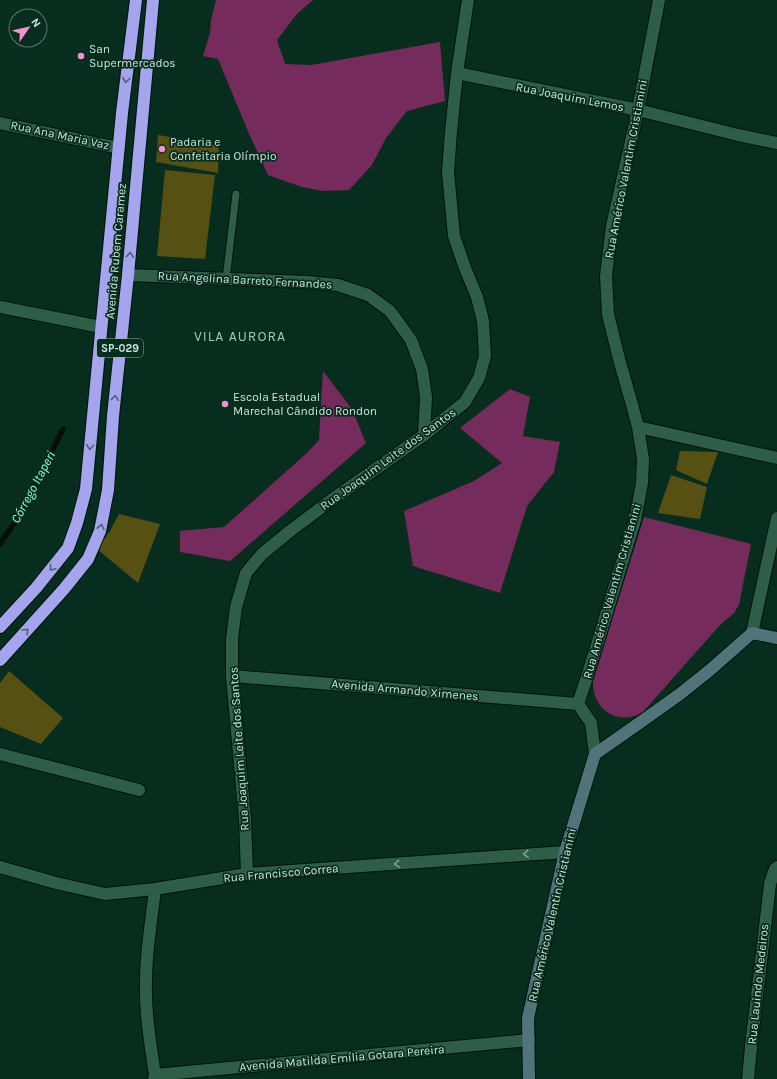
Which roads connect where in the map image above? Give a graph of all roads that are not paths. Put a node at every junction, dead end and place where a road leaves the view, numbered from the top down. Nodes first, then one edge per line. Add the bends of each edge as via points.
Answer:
1 (136, 0) edge
2 (153, 0) edge
3 (468, 0) edge
4 (659, 0) edge
5 (457, 73) junction
6 (638, 110) junction
7 (0, 123) edge
8 (777, 143) edge
9 (119, 148) junction
10 (236, 194) dead end
11 (128, 275) junction
12 (226, 279) junction
13 (0, 307) edge
14 (101, 327) junction
15 (638, 428) junction
16 (424, 435) junction
17 (777, 458) edge
18 (777, 518) edge
19 (0, 627) edge
20 (752, 632) junction
21 (777, 638) edge
22 (0, 660) edge
23 (232, 676) junction
24 (578, 704) junction
25 (0, 754) edge
26 (595, 754) junction
27 (139, 790) dead end
28 (565, 852) junction
29 (0, 866) edge
30 (777, 867) edge
31 (247, 874) junction
32 (155, 889) junction
33 (529, 1040) junction
34 (154, 1077) edge
35 (529, 1079) edge
36 (748, 1079) edge

1 -> 9 highway, Avenida Rubem Caramez / SP-029
11 -> 2 highway, Avenida Rubem Caramez / SP-029
3 - 5 street, Rua Joaquim Leite dos Santos
4 - 6 street, Rua Américo Valentim Cristianini
5 - 6 street, Rua Joaquim Lemos
5 - 16 street, Rua Joaquim Leite dos Santos via 448,172 450,199 454,236 477,297 483,321 485,356 479,378 465,402
6 - 8 street, Rua Joaquim Lemos
6 - 15 street, Rua Américo Valentim Cristianini via 612,226 606,276 608,314
7 - 9 street, Rua Ana Maria Vaz
9 - 14 highway, Avenida Rubem Caramez / SP-029
10 - 12 lane
11 - 12 street, Rua Angelina Barreto Fernandes
22 -> 11 highway, Avenida Rubem Caramez / SP-029 via 88,559 100,531 108,490
12 - 16 street, Rua Angelina Barreto Fernandes via 338,285 368,295 390,311 411,340 422,369 426,397
13 - 14 street
14 -> 19 highway, Avenida Rubem Caramez / SP-029 via 86,489 77,523 68,548
15 - 17 street
15 - 24 street, Rua Américo Valentim Cristianini via 643,459 642,483 635,520
16 - 23 street, Rua Joaquim Leite dos Santos via 290,531 262,554 246,573 236,607 232,639
18 - 20 street
20 - 21 street
20 - 26 street via 686,689
23 - 24 street, Avenida Armando Ximenes
23 - 31 street, Rua Joaquim Leite dos Santos via 245,820
24 - 26 street via 591,723
25 - 27 street
26 - 28 street, Rua Américo Valentin Cristianini
28 -> 31 street, Rua Francisco Correa
28 - 33 street, Rua Américo Valentin Cristianini via 528,1018
29 - 32 street, Rua Francisco Correa via 105,894
30 - 36 street, Rua Lauindo Medeiros via 770,884
31 - 32 street, Rua Francisco Correa
32 - 34 street via 147,955 146,994
33 - 34 street, Avenida Matilda Emília Gotara Pereira
33 - 35 street, Rua Américo Valentin Cristianini

